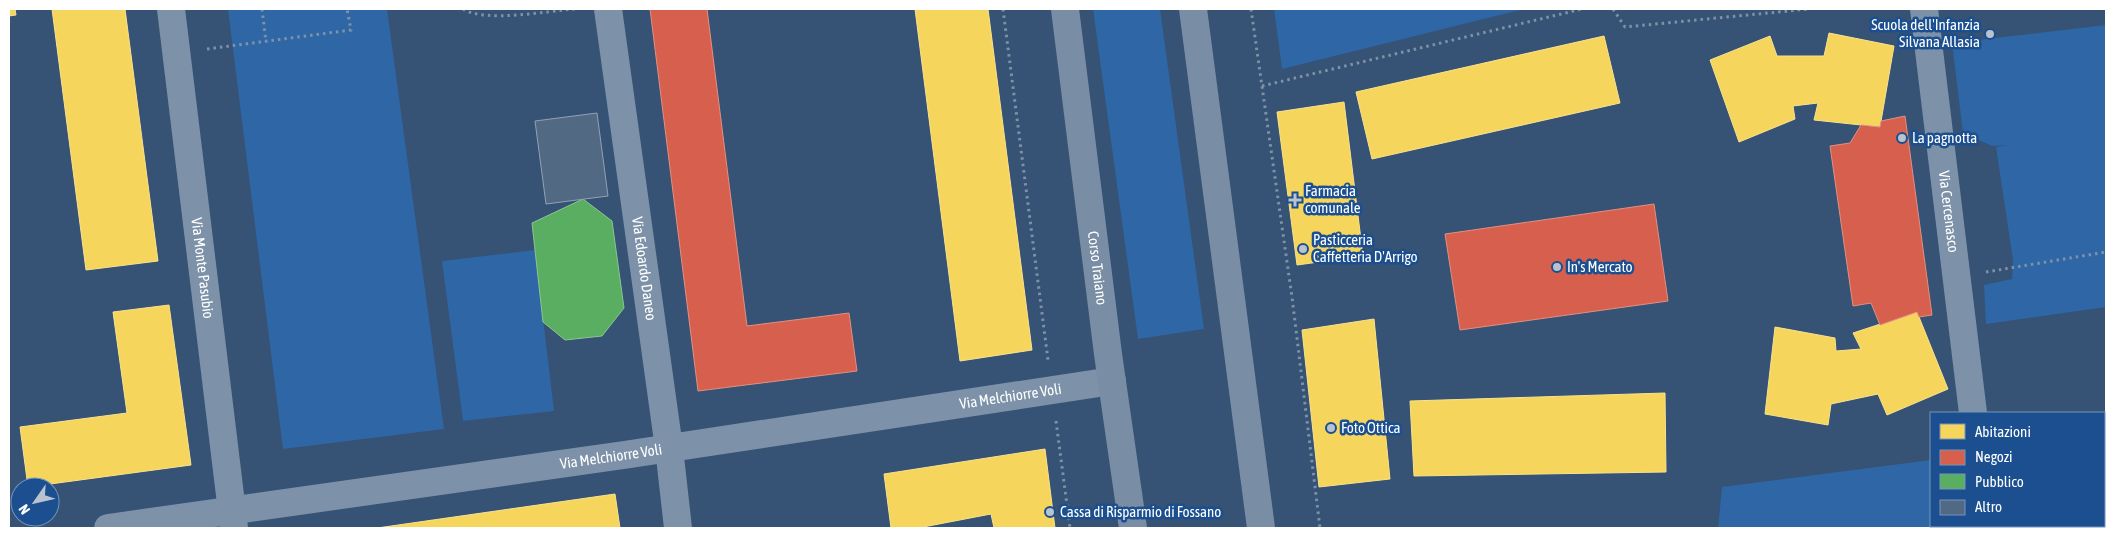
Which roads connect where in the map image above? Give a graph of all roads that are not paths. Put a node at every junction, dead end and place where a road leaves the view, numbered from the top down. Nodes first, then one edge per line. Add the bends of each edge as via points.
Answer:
1 (171, 9) edge
2 (608, 9) edge
3 (1065, 9) edge
4 (1193, 9) edge
5 (1924, 9) edge
6 (1112, 381) junction
7 (1972, 412) edge
8 (669, 448) junction
9 (233, 519) edge
10 (108, 528) edge
11 (678, 528) edge
12 (1133, 528) edge
13 (1261, 528) edge

1 - 9 street, Via Monte Pasubio
2 - 8 street, Via Edoardo Daneo
3 - 6 main road, Corso Traiano
4 - 13 main road
5 - 7 street, Via Cercenasco
6 - 8 street, Via Melchiorre Voli
6 - 12 main road, Corso Traiano
8 - 9 street, Via Melchiorre Voli
8 - 11 street, Via Edoardo Daneo
9 - 10 street, Via Melchiorre Voli

